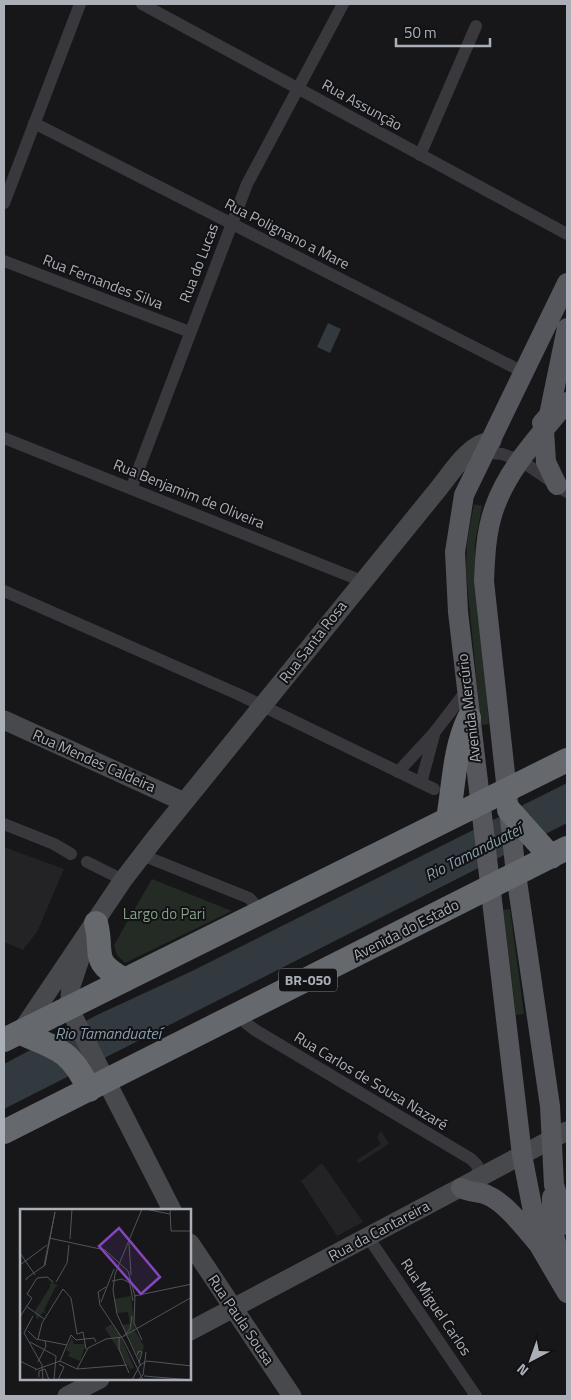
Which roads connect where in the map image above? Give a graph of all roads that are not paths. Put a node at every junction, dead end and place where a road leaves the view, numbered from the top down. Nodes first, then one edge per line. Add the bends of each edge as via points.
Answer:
1 (80, 4) edge
2 (142, 4) edge
3 (343, 4) edge
4 (476, 26) dead end
5 (297, 88) junction
6 (34, 123) junction
7 (420, 155) junction
8 (4, 202) edge
9 (231, 224) junction
10 (567, 234) edge
11 (4, 261) edge
12 (567, 283) edge
13 (567, 328) edge
14 (190, 332) junction
15 (525, 373) junction
16 (567, 402) edge
17 (539, 435) junction
18 (4, 438) edge
19 (483, 448) junction
20 (520, 460) junction
21 (562, 488) edge
22 (131, 489) junction
23 (362, 581) junction
24 (4, 591) edge
25 (467, 690) junction
26 (262, 705) junction
27 (469, 718) junction
28 (4, 720) edge
29 (434, 733) junction
30 (567, 760) edge
31 (398, 772) junction
32 (421, 783) junction
33 (434, 788) dead end
34 (508, 800) junction
35 (184, 802) junction
36 (480, 807) junction
37 (448, 818) junction
38 (4, 824) edge
39 (552, 849) edge
40 (71, 854) dead end
41 (142, 855) junction
42 (87, 862) dead end
43 (515, 864) junction
44 (123, 880) junction
45 (490, 888) junction
46 (262, 912) junction
47 (96, 923) junction
48 (124, 980) junction
49 (72, 1013) junction
50 (240, 1014) junction
51 (19, 1037) edge
52 (96, 1081) junction
53 (4, 1132) edge
54 (560, 1134) edge
55 (522, 1156) junction
56 (479, 1178) junction
57 (554, 1185) junction
58 (461, 1188) junction
59 (171, 1209) edge
60 (567, 1225) edge
61 (368, 1237) junction
62 (191, 1244) edge
63 (540, 1247) junction
64 (567, 1283) edge
65 (567, 1293) edge
66 (234, 1308) junction
67 (191, 1330) edge
68 (98, 1380) edge
69 (67, 1396) edge
70 (292, 1396) edge
71 (476, 1396) edge

1 - 6 street
2 - 5 street, Rua Assunção
3 - 5 street, Rua do Lucas
4 - 7 street
5 - 7 street, Rua Assunção
5 - 9 street, Rua do Lucas via 247,184
6 - 8 street
6 - 9 street, Rua Polignano a Mare
7 - 10 street, Rua Assunção
9 - 14 street, Rua do Lucas
9 - 15 street, Rua Polignano a Mare
11 - 14 street, Rua Fernandes Silva
12 - 15 main road, Avenida Mercúrio
13 - 17 main road via 549,414 539,428
14 - 22 street, Rua do Lucas
15 - 19 main road, Avenida Mercúrio
16 - 17 main road, Avenida Mercúrio
17 - 20 main road, Avenida Mercúrio
17 - 21 main road via 546,462
18 - 22 street, Rua Benjamim de Oliveira
19 - 20 street
19 - 23 street, Rua Santa Rosa
19 - 25 main road, Avenida Mercúrio via 464,496 455,552
20 - 21 street
20 - 34 main road, Avenida Mercúrio via 506,480 494,509 486,542 484,581
22 - 23 street, Rua Benjamim de Oliveira
23 - 26 street, Rua Santa Rosa
24 - 26 street
25 - 27 main road, Avenida Mercúrio
25 - 29 street
26 - 31 street
26 - 35 street, Rua Santa Rosa
27 - 36 main road, Avenida Mercúrio
27 - 37 highway via 460,738
28 - 35 street, Rua Mendes Caldeira
29 - 31 street
29 - 32 street
30 - 34 highway
31 - 32 street
32 - 33 street
34 - 36 highway
34 - 39 highway
34 - 43 main road, Avenida Mercúrio
35 - 41 street, Rua Santa Rosa
36 - 37 highway
36 - 45 main road, Avenida Mercúrio
37 - 46 highway
38 - 40 street
39 - 43 highway, Avenida do Estado / BR-050
41 - 44 street
41 - 46 street via 249,898
42 - 44 street
43 - 45 highway, Avenida do Estado / BR-050
43 - 54 main road, Avenida Mercúrio
44 - 47 street
45 - 50 highway, Avenida do Estado / BR-050
45 - 55 main road, Avenida Mercúrio
46 - 48 highway
47 - 48 highway via 102,963
47 - 49 street via 75,973
47 - 51 street
48 - 49 highway
49 - 51 highway
49 - 52 street
50 - 52 highway, Avenida do Estado / BR-050
50 - 56 street, Rua Carlos de Sousa Nazaré via 255,1030 472,1159 477,1165
51 - 52 highway via 69,1057
52 - 53 highway, Avenida do Estado / BR-050
52 - 59 street
54 - 55 street, Rua da Cantareira
54 - 57 main road, Avenida Mercúrio
55 - 56 street, Rua da Cantareira
55 - 63 main road, Avenida Mercúrio
56 - 58 street, Rua da Cantareira
57 - 60 main road
57 - 64 main road via 552,1226
58 - 61 street, Rua da Cantareira
58 - 63 main road via 469,1193 492,1197
61 - 66 street, Rua da Cantareira
61 - 71 street, Rua Miguel Carlos
62 - 66 street, Rua Paula Sousa
63 - 65 main road
66 - 67 street, Rua da Cantareira
66 - 70 street, Rua Paula Sousa
68 - 69 street

